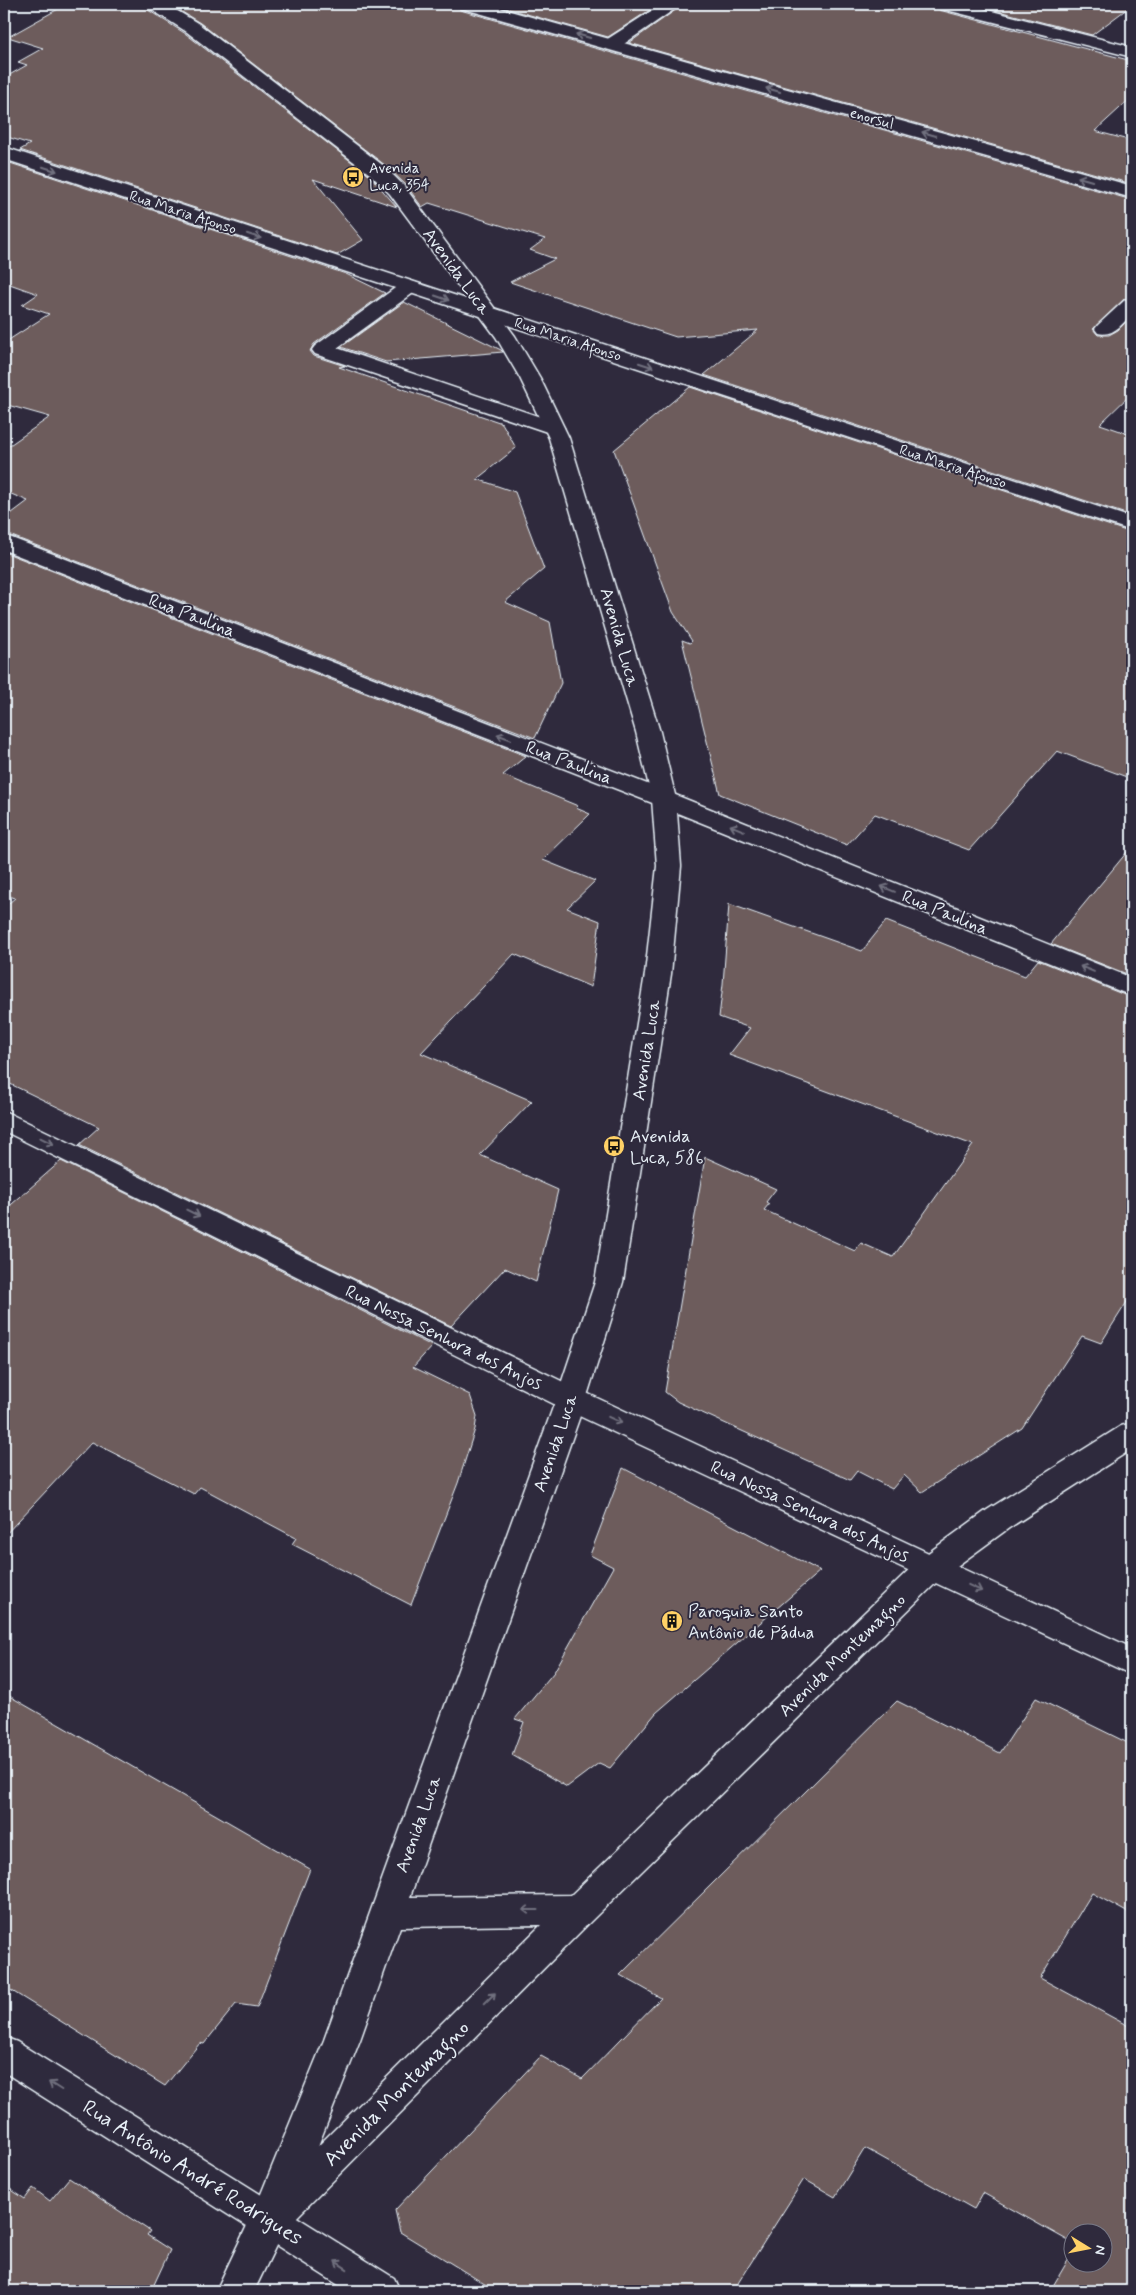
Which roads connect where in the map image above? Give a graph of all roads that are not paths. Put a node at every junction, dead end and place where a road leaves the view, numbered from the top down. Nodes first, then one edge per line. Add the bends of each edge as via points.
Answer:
1 (155, 4) edge
2 (467, 4) edge
3 (673, 4) edge
4 (945, 4) edge
5 (612, 44) junction
6 (1132, 52) edge
7 (4, 153) edge
8 (1132, 192) edge
9 (409, 287) junction
10 (1132, 304) edge
11 (488, 313) junction
12 (1105, 329) dead end
13 (554, 428) junction
14 (1132, 525) edge
15 (4, 542) edge
16 (664, 799) junction
17 (1132, 988) edge
18 (4, 1120) edge
19 (571, 1399) junction
20 (1132, 1434) edge
21 (931, 1568) junction
22 (1132, 1662) edge
23 (579, 1910) junction
24 (387, 1912) junction
25 (4, 2054) edge
26 (270, 2219) junction
27 (235, 2291) edge
28 (382, 2291) edge

1 - 11 street, Avenida Luca via 201,34 378,171 397,190
5 -> 2 street, enorsul
3 - 5 street
4 - 6 street
8 -> 5 street, enorsul
7 -> 9 street, Rua Maria Afonso
9 -> 11 street, Rua Maria Afonso
9 - 13 street via 322,350
10 - 12 street
11 - 13 street, Avenida Luca via 530,378
11 -> 14 street, Rua Maria Afonso
13 - 16 street, Avenida Luca via 605,585
16 -> 15 street, Rua Paulina
17 -> 16 street, Rua Paulina
16 - 19 street, Avenida Luca via 669,866 658,974 609,1282
18 -> 19 street, Rua Nossa Senhora dos Anjos
19 -> 21 street, Rua Nossa Senhora dos Anjos
19 - 24 street, Avenida Luca
20 - 21 street, Avenida Montemagno via 998,1519
21 -> 22 street, Rua Nossa Senhora dos Anjos
21 - 23 street, Avenida Montemagno
23 -> 24 street
26 -> 23 street, Avenida Montemagno
24 - 26 street, Avenida Luca via 342,2040
26 -> 25 street, Rua Antônio André Rodrigues
26 - 27 street, Avenida Montemagno
28 -> 26 street, Rua Antônio André Rodrigues

